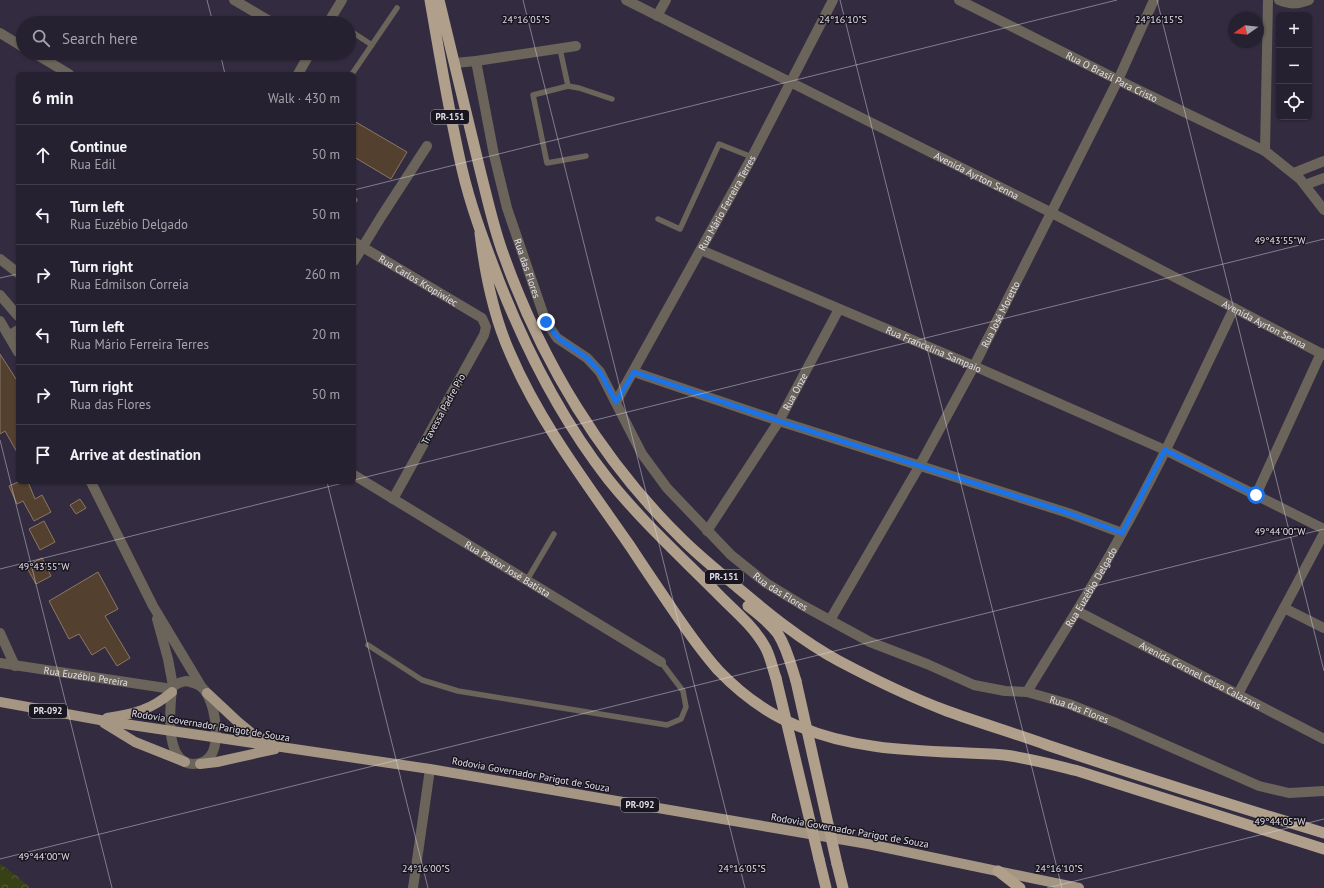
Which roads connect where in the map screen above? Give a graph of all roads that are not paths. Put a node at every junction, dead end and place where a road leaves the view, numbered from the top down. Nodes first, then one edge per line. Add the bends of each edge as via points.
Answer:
1 (234, 0) edge
2 (342, 0) edge
3 (430, 0) edge
4 (439, 0) edge
5 (626, 0) edge
6 (666, 0) edge
7 (833, 0) edge
8 (959, 0) edge
9 (1154, 0) edge
10 (1268, 0) edge
11 (1279, 0) edge
12 (1310, 0) edge
13 (397, 8) dead end
14 (261, 16) edge
15 (335, 16) edge
16 (658, 16) junction
17 (0, 33) edge
18 (356, 35) edge
19 (16, 43) edge
20 (372, 45) junction
21 (576, 46) dead end
22 (560, 49) junction
23 (46, 60) edge
24 (306, 60) edge
25 (476, 61) junction
26 (455, 62) junction
27 (67, 72) edge
28 (299, 72) edge
29 (353, 72) edge
30 (1118, 80) junction
31 (791, 82) junction
32 (568, 86) junction
33 (612, 99) dead end
34 (427, 146) dead end
35 (1265, 151) junction
36 (586, 156) dead end
37 (752, 157) junction
38 (1324, 162) edge
39 (1294, 173) junction
40 (1324, 178) edge
41 (1305, 185) junction
42 (1324, 210) edge
43 (1050, 212) junction
44 (658, 219) dead end
45 (480, 233) junction
46 (358, 244) edge
47 (701, 250) junction
48 (0, 259) edge
49 (16, 272) edge
50 (0, 295) edge
51 (1234, 308) junction
52 (840, 309) junction
53 (16, 315) edge
54 (482, 318) joint
55 (0, 321) edge
56 (16, 331) edge
57 (9, 336) junction
58 (16, 348) edge
59 (1323, 354) edge
60 (974, 366) junction
61 (634, 372) junction
62 (616, 402) junction
63 (779, 421) junction
64 (1165, 450) junction
65 (920, 466) junction
66 (356, 476) edge
67 (93, 484) edge
68 (1256, 495) junction
69 (393, 499) junction
70 (1324, 529) edge
71 (707, 531) junction
72 (1122, 533) junction
73 (1324, 533) edge
74 (554, 534) dead end
75 (682, 539) junction
76 (527, 580) junction
77 (154, 606) junction
78 (1284, 608) junction
79 (1077, 611) junction
80 (830, 620) junction
81 (1324, 628) edge
82 (0, 633) edge
83 (368, 645) dead end
84 (661, 662) joint
85 (0, 664) edge
86 (15, 666) junction
87 (173, 689) junction
88 (204, 690) junction
89 (1027, 692) junction
90 (1238, 694) junction
91 (0, 702) edge
92 (97, 720) junction
93 (170, 730) junction
94 (216, 738) junction
95 (1324, 739) edge
96 (281, 748) junction
97 (184, 762) junction
98 (200, 764) junction
99 (430, 769) junction
100 (1324, 791) edge
101 (1324, 833) edge
102 (1324, 849) edge
103 (998, 871) junction
104 (413, 888) edge
105 (826, 888) edge
106 (843, 888) edge
107 (1020, 888) edge
108 (1079, 888) edge

1 - 14 street
2 - 15 street
3 - 45 highway, PR-151 via 449,114
4 - 26 highway, PR-151
5 - 16 street, Avenida Ayrton Senna
6 - 16 street
7 - 31 street, Rua Mário Ferreira Terres
8 - 30 street, Rua O Brasil Para Cristo
9 - 30 street, Rua José Moretto
10 - 35 street
11 - 12 street via 1288,4
13 - 20 lane
16 - 31 street, Avenida Ayrton Senna
17 - 19 street
18 - 20 lane
20 - 29 lane
21 - 22 street
22 - 25 street
22 - 32 lane
23 - 27 street
24 - 28 street
25 - 26 street
25 - 62 street, Rua das Flores via 507,208 546,322 558,338 587,358 600,372
26 - 75 highway, PR-151 via 501,248 540,343 580,413 615,463
30 - 35 street, Rua O Brasil Para Cristo
30 - 43 street, Rua José Moretto
31 - 37 street, Rua Mário Ferreira Terres
31 - 43 street, Avenida Ayrton Senna
32 - 33 lane
32 - 36 lane via 533,95 548,164
34 - 46 street
35 - 39 street, Rua O Brasil Para Cristo
37 - 44 lane via 720,144 680,229
37 - 47 street, Rua Mário Ferreira Terres
38 - 39 street
39 - 41 street, Rua O Brasil Para Cristo
40 - 41 street
41 - 42 street, Rua O Brasil Para Cristo
43 - 51 street, Avenida Ayrton Senna
43 - 60 street, Rua José Moretto
45 - 102 highway, PR-151 via 494,310 510,353 535,405 692,637 718,670 744,694 797,726 833,738 885,748 1006,756 1042,762 1078,771
45 - 105 highway, PR-151, bridge via 516,324 543,380 582,443 609,480 647,524 748,622 765,646 776,678
46 - 54 street, Rua Carlos Kropiwiec
47 - 52 street, Rua Francelina Sampaio
47 - 61 street, Rua Mário Ferreira Terres
48 - 49 street
50 - 53 street
51 - 59 street, Avenida Ayrton Senna
51 - 64 street, Rua Euzébio Delgado
52 - 60 street, Rua Francelina Sampaio
52 - 63 street, Rua Onze
54 - 69 street, Travessa Padre Pio via 486,327 484,335
55 - 57 street
56 - 57 street
57 - 58 street
59 - 68 street
60 - 64 street, Rua Francelina Sampaio
60 - 65 street, Rua José Moretto
61 - 62 street, Rua Mário Ferreira Terres
61 - 63 street
62 - 71 street, Rua das Flores via 642,454 667,488
63 - 65 street
63 - 71 street, Rua Onze
64 - 68 street, Rua Francelina Sampaio
64 - 72 street, Rua Euzébio Delgado
65 - 72 street
65 - 80 street, Rua José Moretto
66 - 69 street, Rua Pastor José Batista
67 - 77 street
68 - 70 street, Rua Francelina Sampaio
69 - 76 street, Rua Pastor José Batista
71 - 80 street, Rua das Flores via 731,555 766,582
72 - 79 street, Rua Euzébio Delgado
73 - 78 street
74 - 76 lane
75 - 101 highway, PR-151 via 796,633 879,682 952,712 1146,778
75 - 106 highway, PR-151, bridge via 711,572 766,621 786,650 796,681
76 - 84 street, Rua Pastor José Batista
77 - 87 street
77 - 88 street
78 - 81 street
78 - 90 street
79 - 89 street, Rua Euzébio Delgado
79 - 90 street, Avenida Coronel Celso Calazans
80 - 89 street, Rua das Flores via 870,642 928,664 974,686 1005,692
82 - 86 street
83 - 84 lane via 422,680 458,691 668,725 681,719 686,707 683,691
85 - 86 street, Rua Euzébio Pereira
86 - 87 street, Rua Euzébio Pereira
87 - 88 street via 178,683 186,681 194,682
87 - 92 main road via 157,704 139,712
87 - 93 street
88 - 94 street via 212,705
88 - 96 main road via 238,722
89 - 100 street, Rua das Flores via 1069,704 1116,723 1259,786 1289,792
90 - 95 street, Avenida Coronel Celso Calazans
91 - 92 main road, Rodovia Governador Parigot de Souza / PR-092
92 - 93 main road, Rodovia Governador Parigot de Souza / PR-092
92 - 97 main road via 135,742
93 - 94 main road, Rodovia Governador Parigot de Souza / PR-092
93 - 97 street via 173,745
94 - 96 main road, Rodovia Governador Parigot de Souza / PR-092
94 - 98 street via 212,753
96 - 98 main road
96 - 99 main road, Rodovia Governador Parigot de Souza / PR-092
97 - 98 street
99 - 103 main road, Rodovia Governador Parigot de Souza / PR-092 via 868,844
99 - 104 street
103 - 107 highway
103 - 108 main road, Rodovia Governador Parigot de Souza / PR-092

